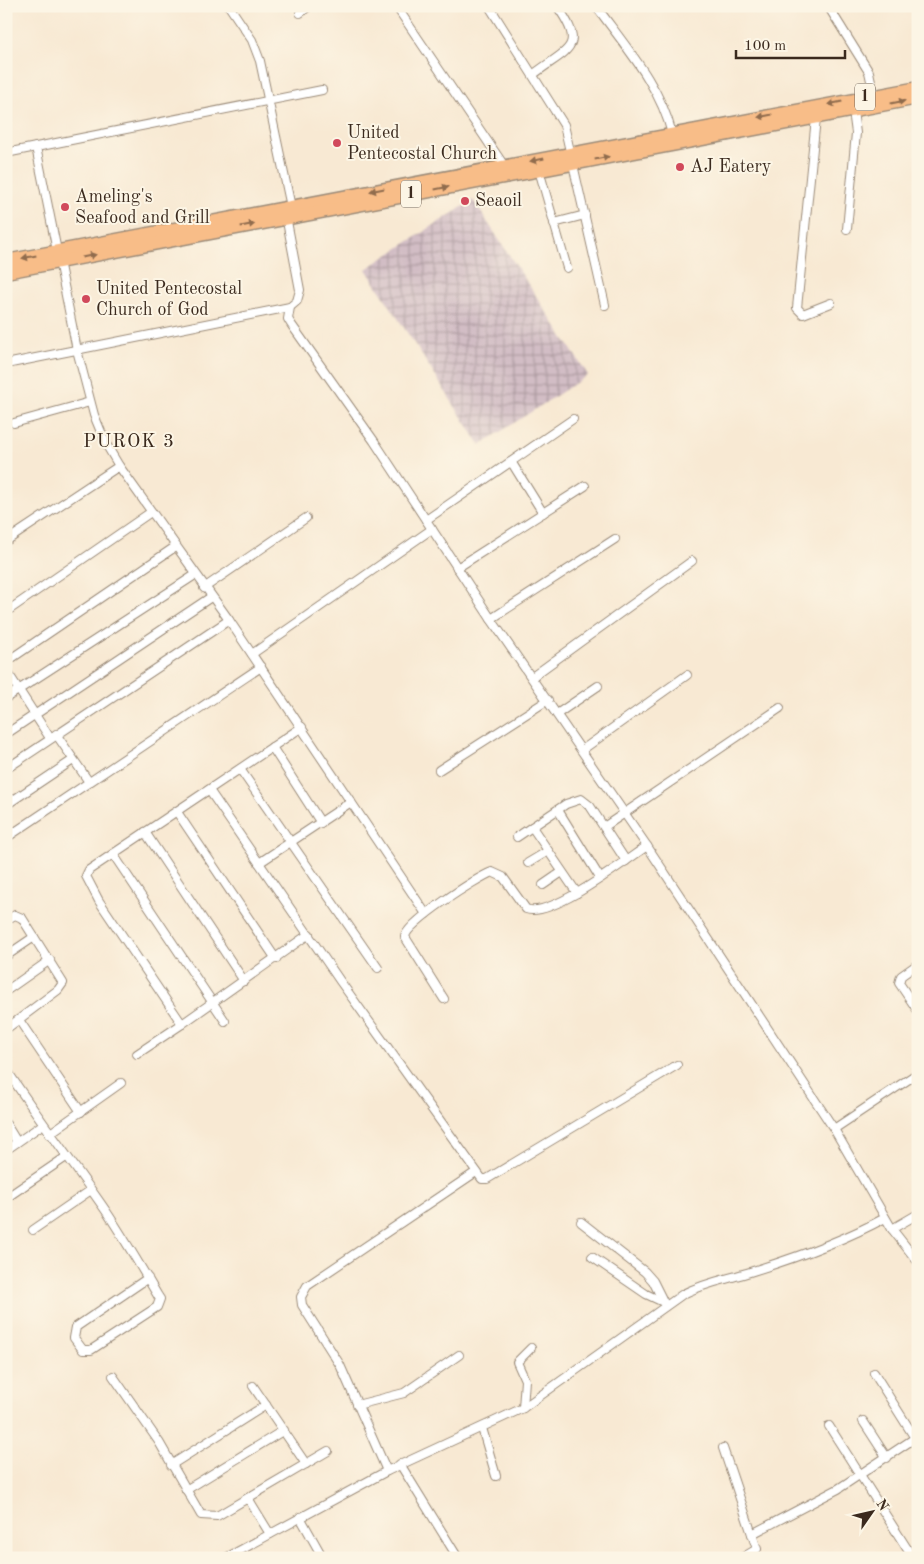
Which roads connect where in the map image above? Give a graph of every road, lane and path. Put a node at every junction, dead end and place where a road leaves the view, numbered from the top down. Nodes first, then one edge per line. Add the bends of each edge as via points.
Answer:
1 (229, 6) edge
2 (309, 6) edge
3 (396, 6) edge
4 (489, 6) edge
5 (557, 6) edge
6 (596, 6) edge
7 (828, 6) edge
8 (300, 12) dead end
9 (534, 74) junction
10 (918, 88) edge
11 (322, 90) dead end
12 (918, 98) edge
13 (876, 101) junction
14 (269, 102) junction
15 (853, 111) junction
16 (816, 118) junction
17 (703, 133) junction
18 (672, 134) junction
19 (36, 147) junction
20 (6, 153) edge
21 (573, 158) junction
22 (539, 170) junction
23 (507, 171) junction
24 (287, 211) junction
25 (585, 215) junction
26 (554, 223) junction
27 (847, 229) dead end
28 (58, 256) junction
29 (6, 261) edge
30 (567, 268) dead end
31 (6, 272) edge
32 (831, 303) dead end
33 (605, 305) dead end
34 (290, 307) junction
35 (77, 350) junction
36 (6, 364) edge
37 (90, 402) junction
38 (573, 419) dead end
39 (14, 424) dead end
40 (512, 463) junction
41 (119, 466) junction
42 (585, 486) dead end
43 (151, 512) junction
44 (543, 513) junction
45 (306, 518) dead end
46 (426, 520) junction
47 (432, 529) junction
48 (615, 539) dead end
49 (6, 541) edge
50 (175, 547) junction
51 (692, 561) dead end
52 (457, 568) junction
53 (195, 575) junction
54 (204, 588) junction
55 (211, 597) junction
56 (6, 612) edge
57 (491, 618) junction
58 (229, 620) junction
59 (252, 654) junction
60 (6, 662) edge
61 (261, 667) junction
62 (6, 670) edge
63 (687, 675) dead end
64 (532, 677) junction
65 (598, 686) dead end
66 (19, 689) junction
67 (6, 698) edge
68 (548, 700) junction
69 (780, 708) dead end
70 (557, 714) junction
71 (35, 715) junction
72 (302, 727) junction
73 (6, 734) edge
74 (53, 736) junction
75 (272, 747) junction
76 (582, 750) junction
77 (73, 760) junction
78 (6, 769) edge
79 (240, 769) junction
80 (438, 770) dead end
81 (89, 782) junction
82 (209, 790) junction
83 (351, 802) junction
84 (6, 805) edge
85 (558, 810) junction
86 (177, 812) junction
87 (623, 813) junction
88 (321, 823) junction
89 (532, 827) junction
90 (604, 827) junction
91 (145, 832) junction
92 (517, 837) dead end
93 (6, 838) edge
94 (290, 842) junction
95 (647, 846) junction
96 (548, 851) junction
97 (113, 854) junction
98 (626, 861) junction
99 (528, 863) dead end
100 (260, 864) junction
101 (562, 872) junction
102 (600, 878) junction
103 (543, 885) dead end
104 (576, 894) junction
105 (426, 914) junction
106 (6, 920) edge
107 (309, 934) junction
108 (34, 937) junction
109 (6, 956) edge
110 (276, 959) junction
111 (50, 960) junction
112 (918, 964) edge
113 (378, 968) dead end
114 (244, 981) junction
115 (6, 991) edge
116 (444, 999) dead end
117 (213, 1003) junction
118 (916, 1005) edge
119 (19, 1020) junction
120 (225, 1021) dead end
121 (182, 1024) junction
122 (6, 1029) edge
123 (137, 1054) dead end
124 (677, 1065) dead end
125 (6, 1069) edge
126 (918, 1073) edge
127 (121, 1083) dead end
128 (81, 1112) junction
129 (6, 1124) edge
130 (42, 1125) junction
131 (834, 1129) junction
132 (49, 1134) junction
133 (17, 1142) junction
134 (6, 1150) edge
135 (66, 1157) junction
136 (476, 1172) junction
137 (91, 1190) junction
138 (6, 1198) edge
139 (918, 1214) edge
140 (885, 1218) junction
141 (581, 1222) dead end
142 (33, 1230) dead end
143 (892, 1230) junction
144 (592, 1257) dead end
145 (918, 1262) edge
146 (148, 1278) junction
147 (664, 1304) junction
148 (531, 1348) dead end
149 (459, 1355) dead end
150 (874, 1373) dead end
151 (113, 1376) dead end
152 (253, 1386) dead end
153 (266, 1405) junction
154 (358, 1405) junction
155 (522, 1408) junction
156 (863, 1420) dead end
157 (828, 1426) dead end
158 (482, 1428) junction
159 (284, 1430) junction
160 (723, 1448) dead end
161 (328, 1451) dead end
162 (887, 1458) junction
163 (172, 1464) junction
164 (306, 1464) junction
165 (400, 1464) junction
166 (387, 1471) junction
167 (861, 1475) junction
168 (496, 1476) dead end
169 (186, 1490) junction
170 (248, 1498) junction
171 (300, 1517) junction
172 (270, 1534) junction
173 (752, 1534) junction
174 (226, 1558) edge
175 (323, 1558) edge
176 (458, 1558) edge
177 (742, 1558) edge
178 (913, 1558) edge

1 - 14 street via 257,50
2 - 8 street
3 - 23 street
4 - 9 street
5 - 9 street via 572,28 572,44
6 - 18 street via 653,86 666,110
7 - 13 street via 869,72
9 - 21 street via 564,125
10 - 13 highway, 1
11 - 14 street
13 -> 12 highway, 1
13 - 15 highway, 1
13 -> 17 highway, 1
14 - 19 street
14 - 24 street
15 - 16 highway, 1
15 - 27 street via 856,141
16 - 17 highway, 1
16 - 32 street via 797,308 803,314
17 - 18 highway, 1
21 -> 17 highway, 1
18 - 21 highway, 1
19 - 20 street
19 - 28 street
21 - 22 highway, 1
21 -> 23 highway, 1
21 - 25 street
22 - 23 highway, 1
22 - 26 street
23 - 24 highway, 1
24 - 28 highway, 1
24 - 34 street via 300,290 297,301
25 - 26 street
25 - 33 street
26 - 30 street
28 -> 29 highway, 1
28 - 31 highway, 1
28 - 35 street
34 - 35 street
34 - 46 street via 288,319 291,324
35 - 36 street
35 - 37 street
37 - 39 street
37 - 41 street via 106,444
38 - 40 street
40 - 44 street
40 - 46 street
41 - 43 street
41 - 49 street
42 - 44 street
43 - 50 street
43 - 56 street
44 - 52 street
45 - 54 street
46 - 47 street
47 - 52 street
47 - 59 street
48 - 57 street
50 - 53 street
50 - 60 street
51 - 64 street
52 - 57 street
53 - 54 street
53 - 66 street
54 - 55 street
55 - 58 street
55 - 71 street
57 - 64 street
58 - 59 street
58 - 74 street
59 - 61 street
61 - 72 street
61 - 81 street
62 - 66 street
63 - 76 street
64 - 68 street
65 - 70 street
66 - 67 street
66 - 71 street
68 - 70 street
68 - 80 street
69 - 87 street
70 - 76 street
71 - 73 street
71 - 74 street
72 - 75 street
72 - 83 street
74 - 77 street
74 - 78 street
75 - 79 street
75 - 88 street
76 - 87 street
77 - 81 street
77 - 84 street
79 - 82 street
79 - 94 street
81 - 93 street
82 - 86 street
82 - 100 street
83 - 88 street
83 - 105 street
85 - 89 street
85 - 90 street via 575,799 581,799 590,806
85 - 102 street
86 - 91 street
86 - 110 street
87 - 90 street
87 - 95 street
88 - 94 street
89 - 92 street
89 - 96 street
90 - 98 street
91 - 97 street
91 - 114 street
94 - 100 street
94 - 113 street
95 - 98 street
95 - 131 street
96 - 99 street
96 - 101 street
97 - 117 street
97 - 121 street via 87,872 86,881
98 - 102 street
100 - 107 street
101 - 103 street
101 - 104 street
102 - 104 street
104 - 105 street via 559,904 532,912 526,909 503,877 492,872
105 - 116 street via 409,927 405,937
106 - 108 street via 18,915
107 - 110 street
107 - 136 street
108 - 109 street
108 - 111 street
110 - 114 street
111 - 115 street
111 - 119 street via 62,985
112 - 118 street via 900,980 902,989
114 - 117 street
117 - 120 street
117 - 121 street
119 - 122 street
119 - 128 street
121 - 123 street
124 - 136 street via 487,1179 482,1179
125 - 130 street
126 - 131 street
127 - 128 street
128 - 132 street
129 - 133 street
130 - 132 street
130 - 133 street
131 - 140 street
132 - 135 street
133 - 134 street
135 - 137 street
135 - 138 street
136 - 154 street via 302,1291 302,1305 340,1365
137 - 142 street
137 - 146 street
139 - 143 street
140 - 143 street
140 - 147 street via 776,1264 704,1283
141 - 147 street via 645,1272
143 - 145 street
144 - 147 street
146 - 146 street via 160,1299 157,1307 91,1350 83,1350 74,1338 76,1327
147 - 155 street via 573,1374
148 - 155 street via 517,1362 525,1380
149 - 154 street via 404,1393
150 - 162 street via 915,1438
151 - 163 street
152 - 153 street
153 - 159 street
153 - 163 street
154 - 166 street
155 - 158 street
156 - 162 street
157 - 167 street
158 - 165 street
158 - 168 street
159 - 164 street
159 - 169 street
160 - 173 street
161 - 164 street
162 - 167 street
163 - 169 street
164 - 170 street
165 - 166 street
165 - 176 street
166 - 171 street
167 - 173 street
167 - 178 street
169 - 170 street via 196,1509 207,1517 217,1516
170 - 172 street
171 - 172 street
171 - 175 street
172 - 174 street
173 - 177 street via 757,1548

